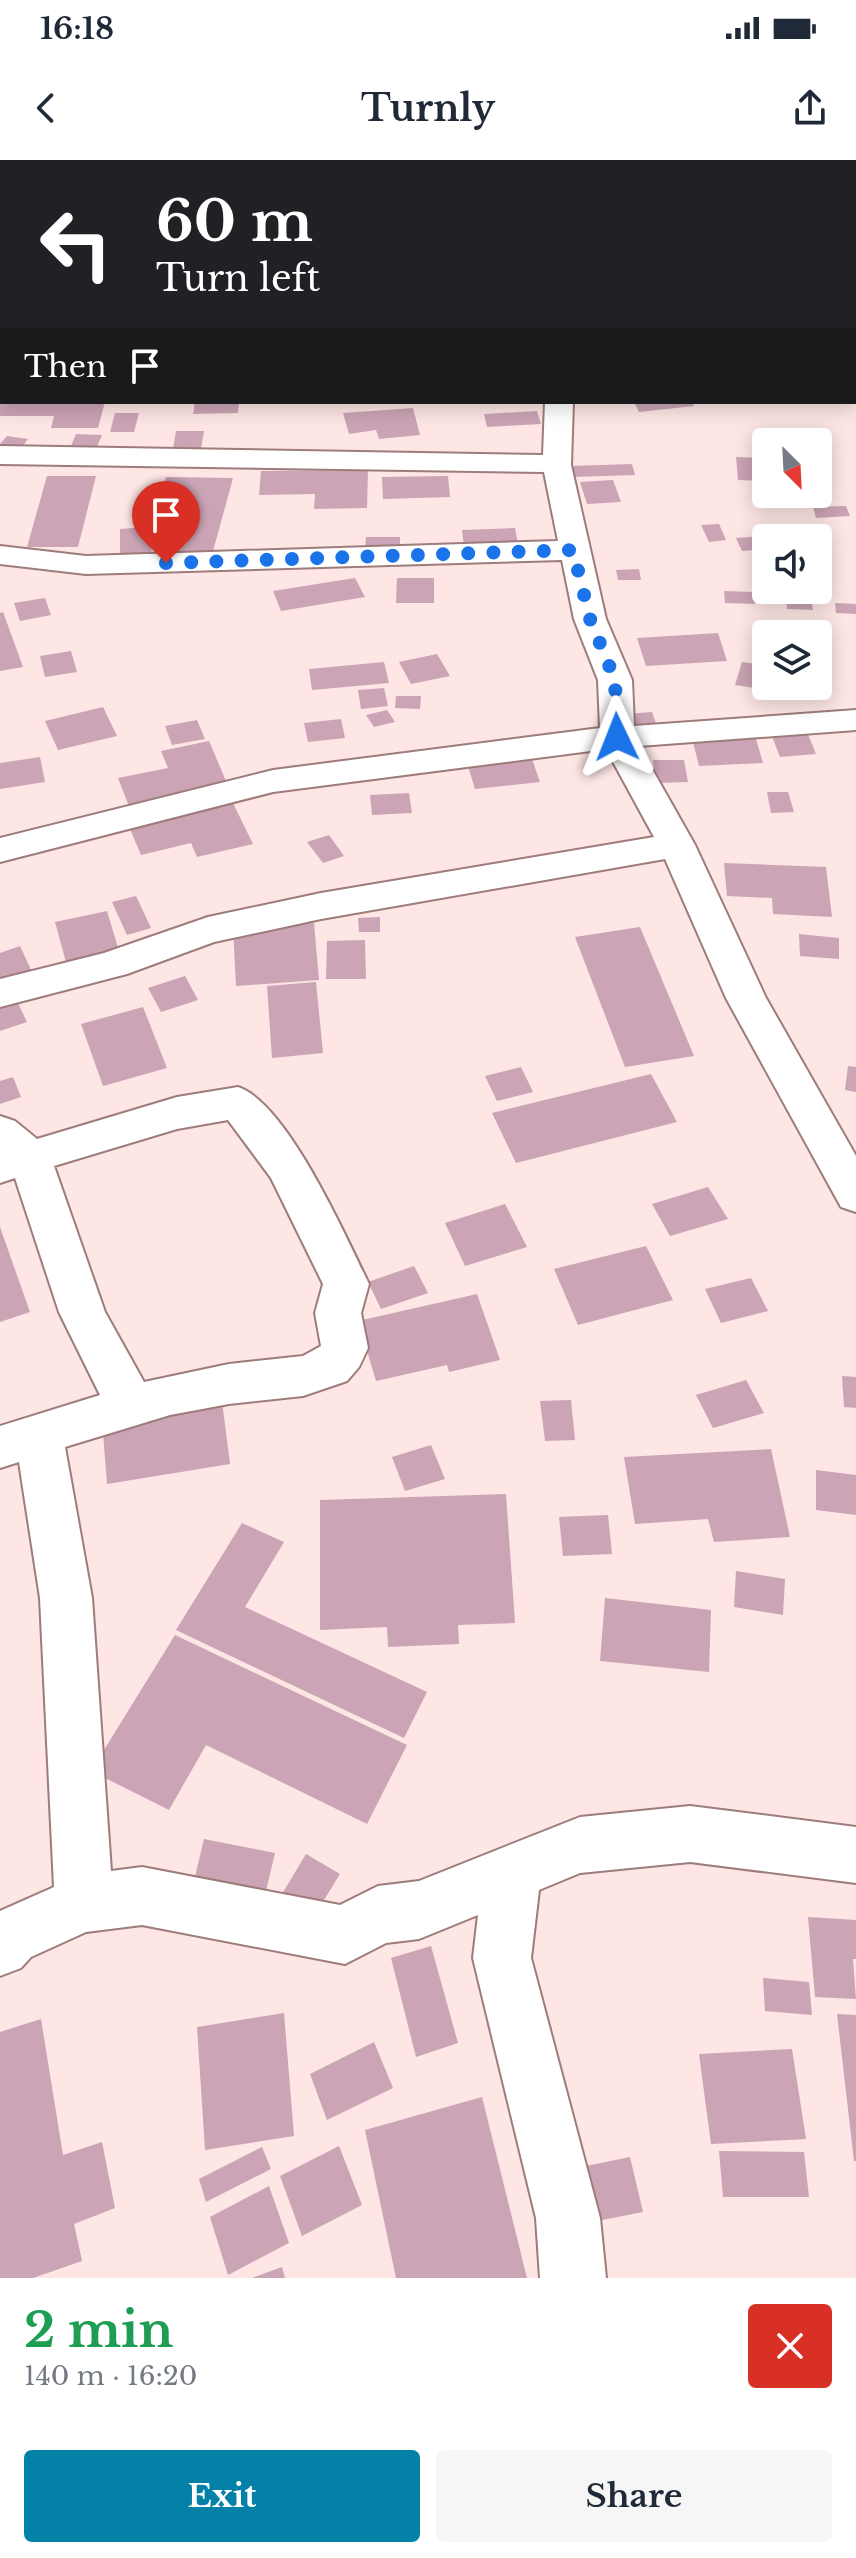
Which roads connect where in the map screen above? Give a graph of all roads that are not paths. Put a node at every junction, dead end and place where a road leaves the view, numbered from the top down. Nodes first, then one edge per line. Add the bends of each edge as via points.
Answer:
1 (559, 404) edge
2 (0, 455) edge
3 (557, 465) junction
4 (573, 550) junction
5 (0, 555) edge
6 (856, 720) edge
7 (617, 737) junction
8 (677, 845) junction
9 (0, 850) edge
10 (0, 993) edge
11 (10, 1151) edge
12 (856, 1195) edge
13 (131, 1403) junction
14 (20, 1441) edge
15 (856, 1855) edge
16 (512, 1873) junction
17 (84, 1903) junction
18 (0, 1947) edge
19 (573, 2278) edge

1 - 3 street
2 - 3 street
3 - 4 street
4 - 5 street via 86,565
4 - 7 street via 590,619 615,680
6 - 7 street
7 - 8 street
7 - 9 street via 273,781
8 - 10 street via 208,930 113,964
8 - 12 street via 746,998
11 - 13 street via 104,1360
11 - 13 street via 238,1103 286,1165 346,1284 338,1312 346,1334 342,1357 329,1370
13 - 14 street
14 - 17 street via 66,1598
15 - 16 street via 726,1836 658,1835 580,1845
16 - 17 street via 419,1910 378,1915 345,1935 142,1896
16 - 19 street via 502,1958 568,2218
17 - 18 street via 10,1936

